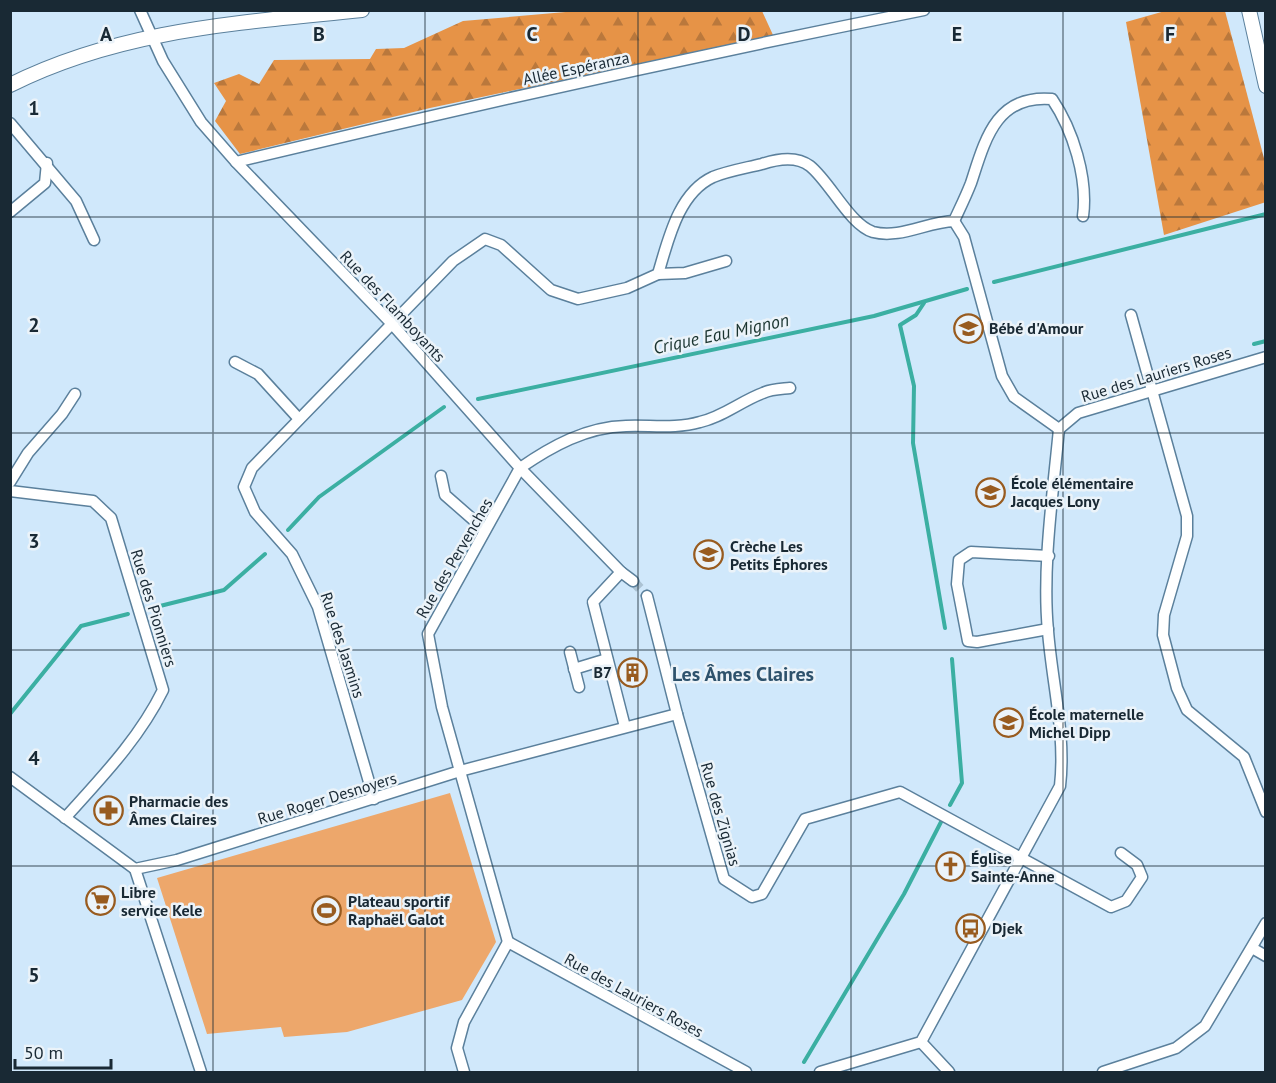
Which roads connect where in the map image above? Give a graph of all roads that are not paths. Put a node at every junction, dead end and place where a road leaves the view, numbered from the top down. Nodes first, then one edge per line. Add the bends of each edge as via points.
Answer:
1 (140, 10) edge
2 (362, 10) edge
3 (924, 10) edge
4 (1247, 10) edge
5 (151, 36) junction
6 (12, 81) edge
7 (1266, 86) edge
8 (10, 123) edge
9 (236, 162) junction
10 (47, 164) junction
11 (10, 212) edge
12 (1083, 216) dead end
13 (954, 221) junction
14 (94, 240) dead end
15 (726, 261) dead end
16 (658, 274) junction
17 (1131, 315) dead end
18 (392, 324) junction
19 (1266, 357) edge
20 (235, 362) dead end
21 (790, 388) dead end
22 (1153, 391) junction
23 (75, 394) dead end
24 (299, 419) junction
25 (1059, 429) junction
26 (520, 468) junction
27 (441, 476) dead end
28 (10, 482) edge
29 (10, 491) edge
30 (485, 530) junction
31 (1049, 556) junction
32 (621, 572) junction
33 (633, 581) tunnel mouth
34 (647, 596) tunnel mouth
35 (1048, 629) junction
36 (570, 652) dead end
37 (607, 659) junction
38 (574, 669) junction
39 (579, 687) dead end
40 (677, 714) junction
41 (625, 727) junction
42 (460, 771) junction
43 (10, 777) edge
44 (374, 799) junction
45 (1266, 812) edge
46 (66, 818) junction
47 (1121, 853) dead end
48 (1023, 858) junction
49 (135, 869) junction
50 (1266, 922) edge
51 (508, 942) junction
52 (1252, 948) junction
53 (1266, 956) edge
54 (921, 1042) junction
55 (201, 1072) edge
56 (464, 1072) edge
57 (746, 1072) edge
58 (820, 1072) edge
59 (949, 1072) edge
60 (1103, 1072) edge

1 - 5 street, Rue des Flamboyants
2 - 5 street via 195,27
3 - 9 street, Allée Espéranza via 494,101
4 - 7 street
5 - 6 street
5 - 9 street, Rue des Flamboyants via 201,122
8 - 10 street
9 - 18 street, Rue des Flamboyants
10 - 11 street via 45,183
10 - 14 street via 76,201
12 - 13 street via 1086,195 1065,118 1052,99 1039,98 1022,102 998,119 986,138
13 - 16 street via 893,234 871,231 807,164 789,159 768,162 712,178 692,194 674,223
13 - 25 street via 964,237 1002,376 1014,398
15 - 16 street via 685,273
16 - 18 street, Rue des Jasmins via 627,288 578,299 551,290 501,245 485,239 453,261
17 - 22 street
18 - 24 street, Rue des Jasmins
18 - 26 street, Rue des Flamboyants
19 - 22 street, Rue des Lauriers Roses
20 - 24 street via 258,374
21 - 26 street, Rue des Pervenches via 765,392 686,426 623,426 582,434 546,450
22 - 25 street, Rue des Lauriers Roses via 1078,413
22 - 45 street via 1187,516 1187,537 1164,615 1163,635 1177,688 1187,710 1244,757
23 - 28 street
24 - 44 street, Rue des Jasmins via 252,468 244,487 255,512 291,554 318,606
25 - 31 street
26 - 30 street, Rue des Pervenches
26 - 32 street, Rue des Flamboyants
27 - 30 street via 445,495
29 - 46 street, Rue des Pionniers via 93,501 111,518 163,690 149,718
30 - 42 street, Rue des Pervenches via 428,634 442,708
31 - 35 street
31 - 35 street via 971,552 959,560 957,584 968,641
32 - 33 street, Rue des Flamboyants
32 - 37 street via 593,602
34 - 40 street
35 - 48 street via 1063,763 1060,786
36 - 38 street
37 - 38 street
37 - 41 street
38 - 39 street
40 - 41 street, Rue Roger Desnoyers
40 - 48 street, Rue des Zignias via 724,879 752,897 762,894 805,819 895,792 905,792
41 - 42 street, Rue Roger Desnoyers
42 - 44 street, Rue Roger Desnoyers
42 - 51 street, Rue des Pervenches
43 - 46 street
44 - 49 street, Rue Roger Desnoyers via 177,861
46 - 49 street
47 - 48 street, Rue des Zignias via 1137,866 1142,877 1126,901 1111,907
48 - 54 street
49 - 55 street
50 - 52 street
51 - 56 street via 464,1022 457,1048
51 - 57 street, Rue des Lauriers Roses
52 - 53 street
52 - 60 street via 1205,1026 1176,1048
54 - 58 street
54 - 59 street

